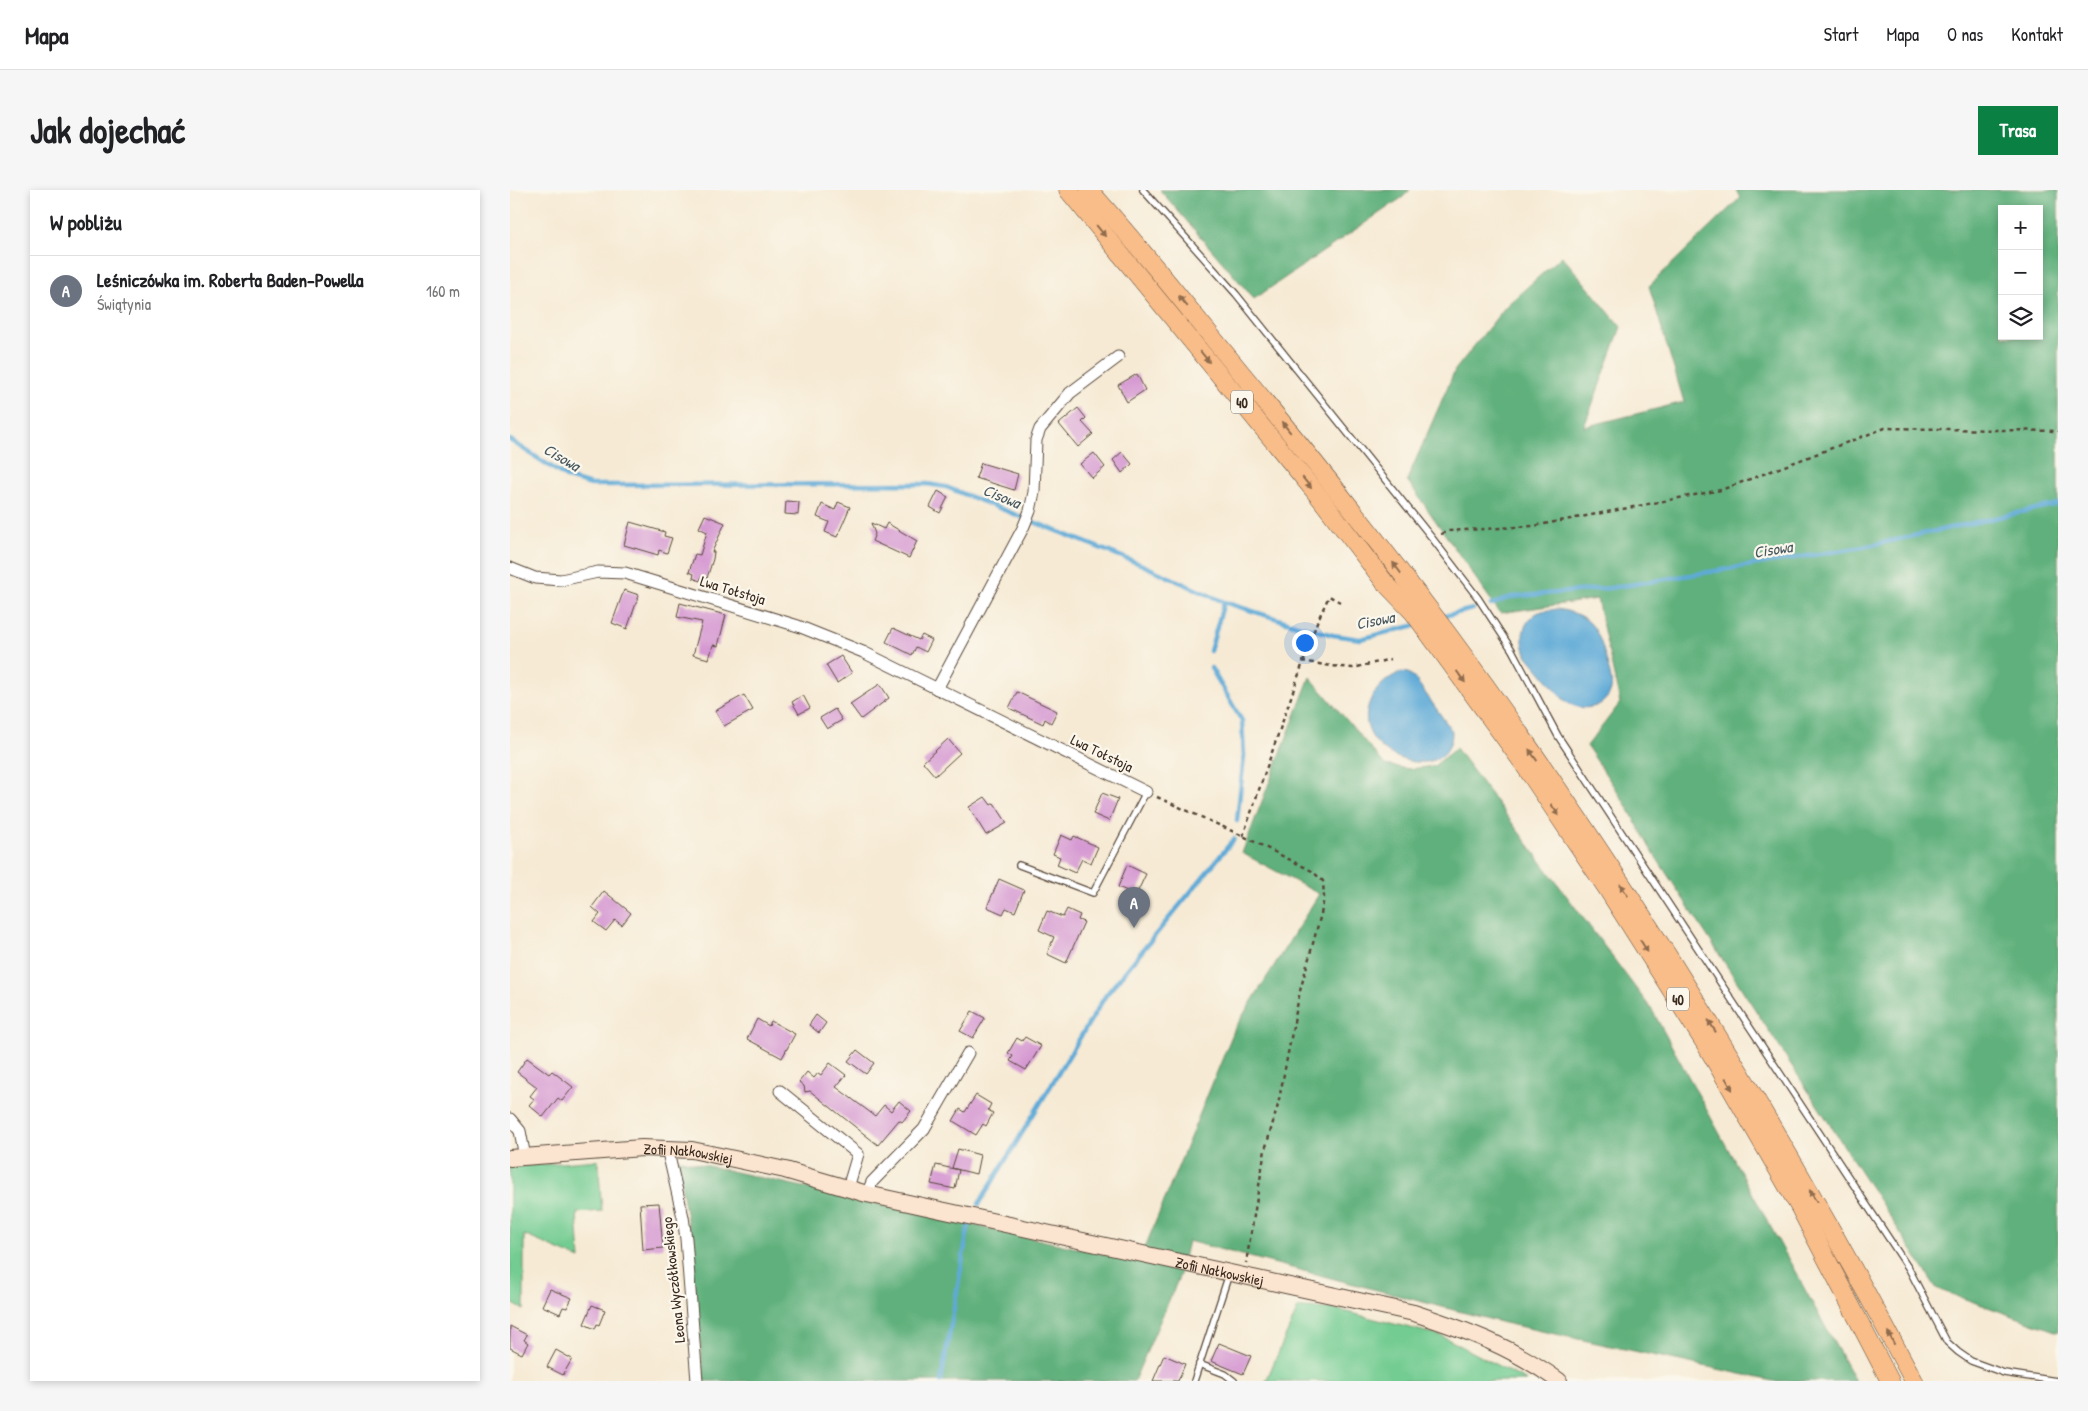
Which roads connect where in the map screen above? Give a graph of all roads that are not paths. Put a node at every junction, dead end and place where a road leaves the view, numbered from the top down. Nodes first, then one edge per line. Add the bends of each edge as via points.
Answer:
1 (1068, 190) edge
2 (1089, 190) edge
3 (1143, 190) edge
4 (1118, 357) dead end
5 (510, 568) edge
6 (1420, 609) junction
7 (1440, 636) junction
8 (937, 689) junction
9 (1146, 792) joint
10 (1020, 865) dead end
11 (968, 1053) dead end
12 (780, 1091) dead end
13 (510, 1119) edge
14 (667, 1148) junction
15 (517, 1158) edge
16 (848, 1188) junction
17 (867, 1194) junction
18 (1236, 1275) junction
19 (1199, 1364) junction
20 (697, 1381) edge
21 (1194, 1381) edge
22 (1234, 1381) edge
23 (1559, 1381) edge
24 (1890, 1381) edge
25 (1914, 1381) edge
26 (2057, 1381) edge

1 -> 6 main road, 40 via 1386,584
6 -> 2 main road, 40 via 1302,448
3 - 26 lane via 1236,294 1478,598 1512,650 1558,736 1909,1269 1947,1342 1971,1361 1989,1369 2018,1377
4 - 8 street via 1070,394 1040,429 1036,440 1030,511
5 - 8 street, Lwa Tołstoja via 535,578 561,580 598,572 625,573 798,626 863,652
6 - 7 main road, 40
7 -> 24 main road, 40 via 1671,988 1778,1168
25 -> 7 main road, 40 via 1792,1159 1682,978 1565,800
8 - 9 street, Lwa Tołstoja
9 - 10 lane via 1093,893
11 - 17 street via 924,1129 872,1182
12 - 16 street via 858,1154
13 - 15 street, Zofii Nałkowskiej via 520,1131
14 - 15 street, Zofii Nałkowskiej
14 - 16 street, Zofii Nałkowskiej via 717,1154
14 - 20 street, Leona Wyczółkowskiego via 686,1239
16 - 17 street, Zofii Nałkowskiej
17 - 18 street, Zofii Nałkowskiej
18 - 19 lane
18 - 23 street, Zofii Nałkowskiej via 1414,1313 1461,1328 1518,1353
19 - 21 lane
19 - 22 lane

